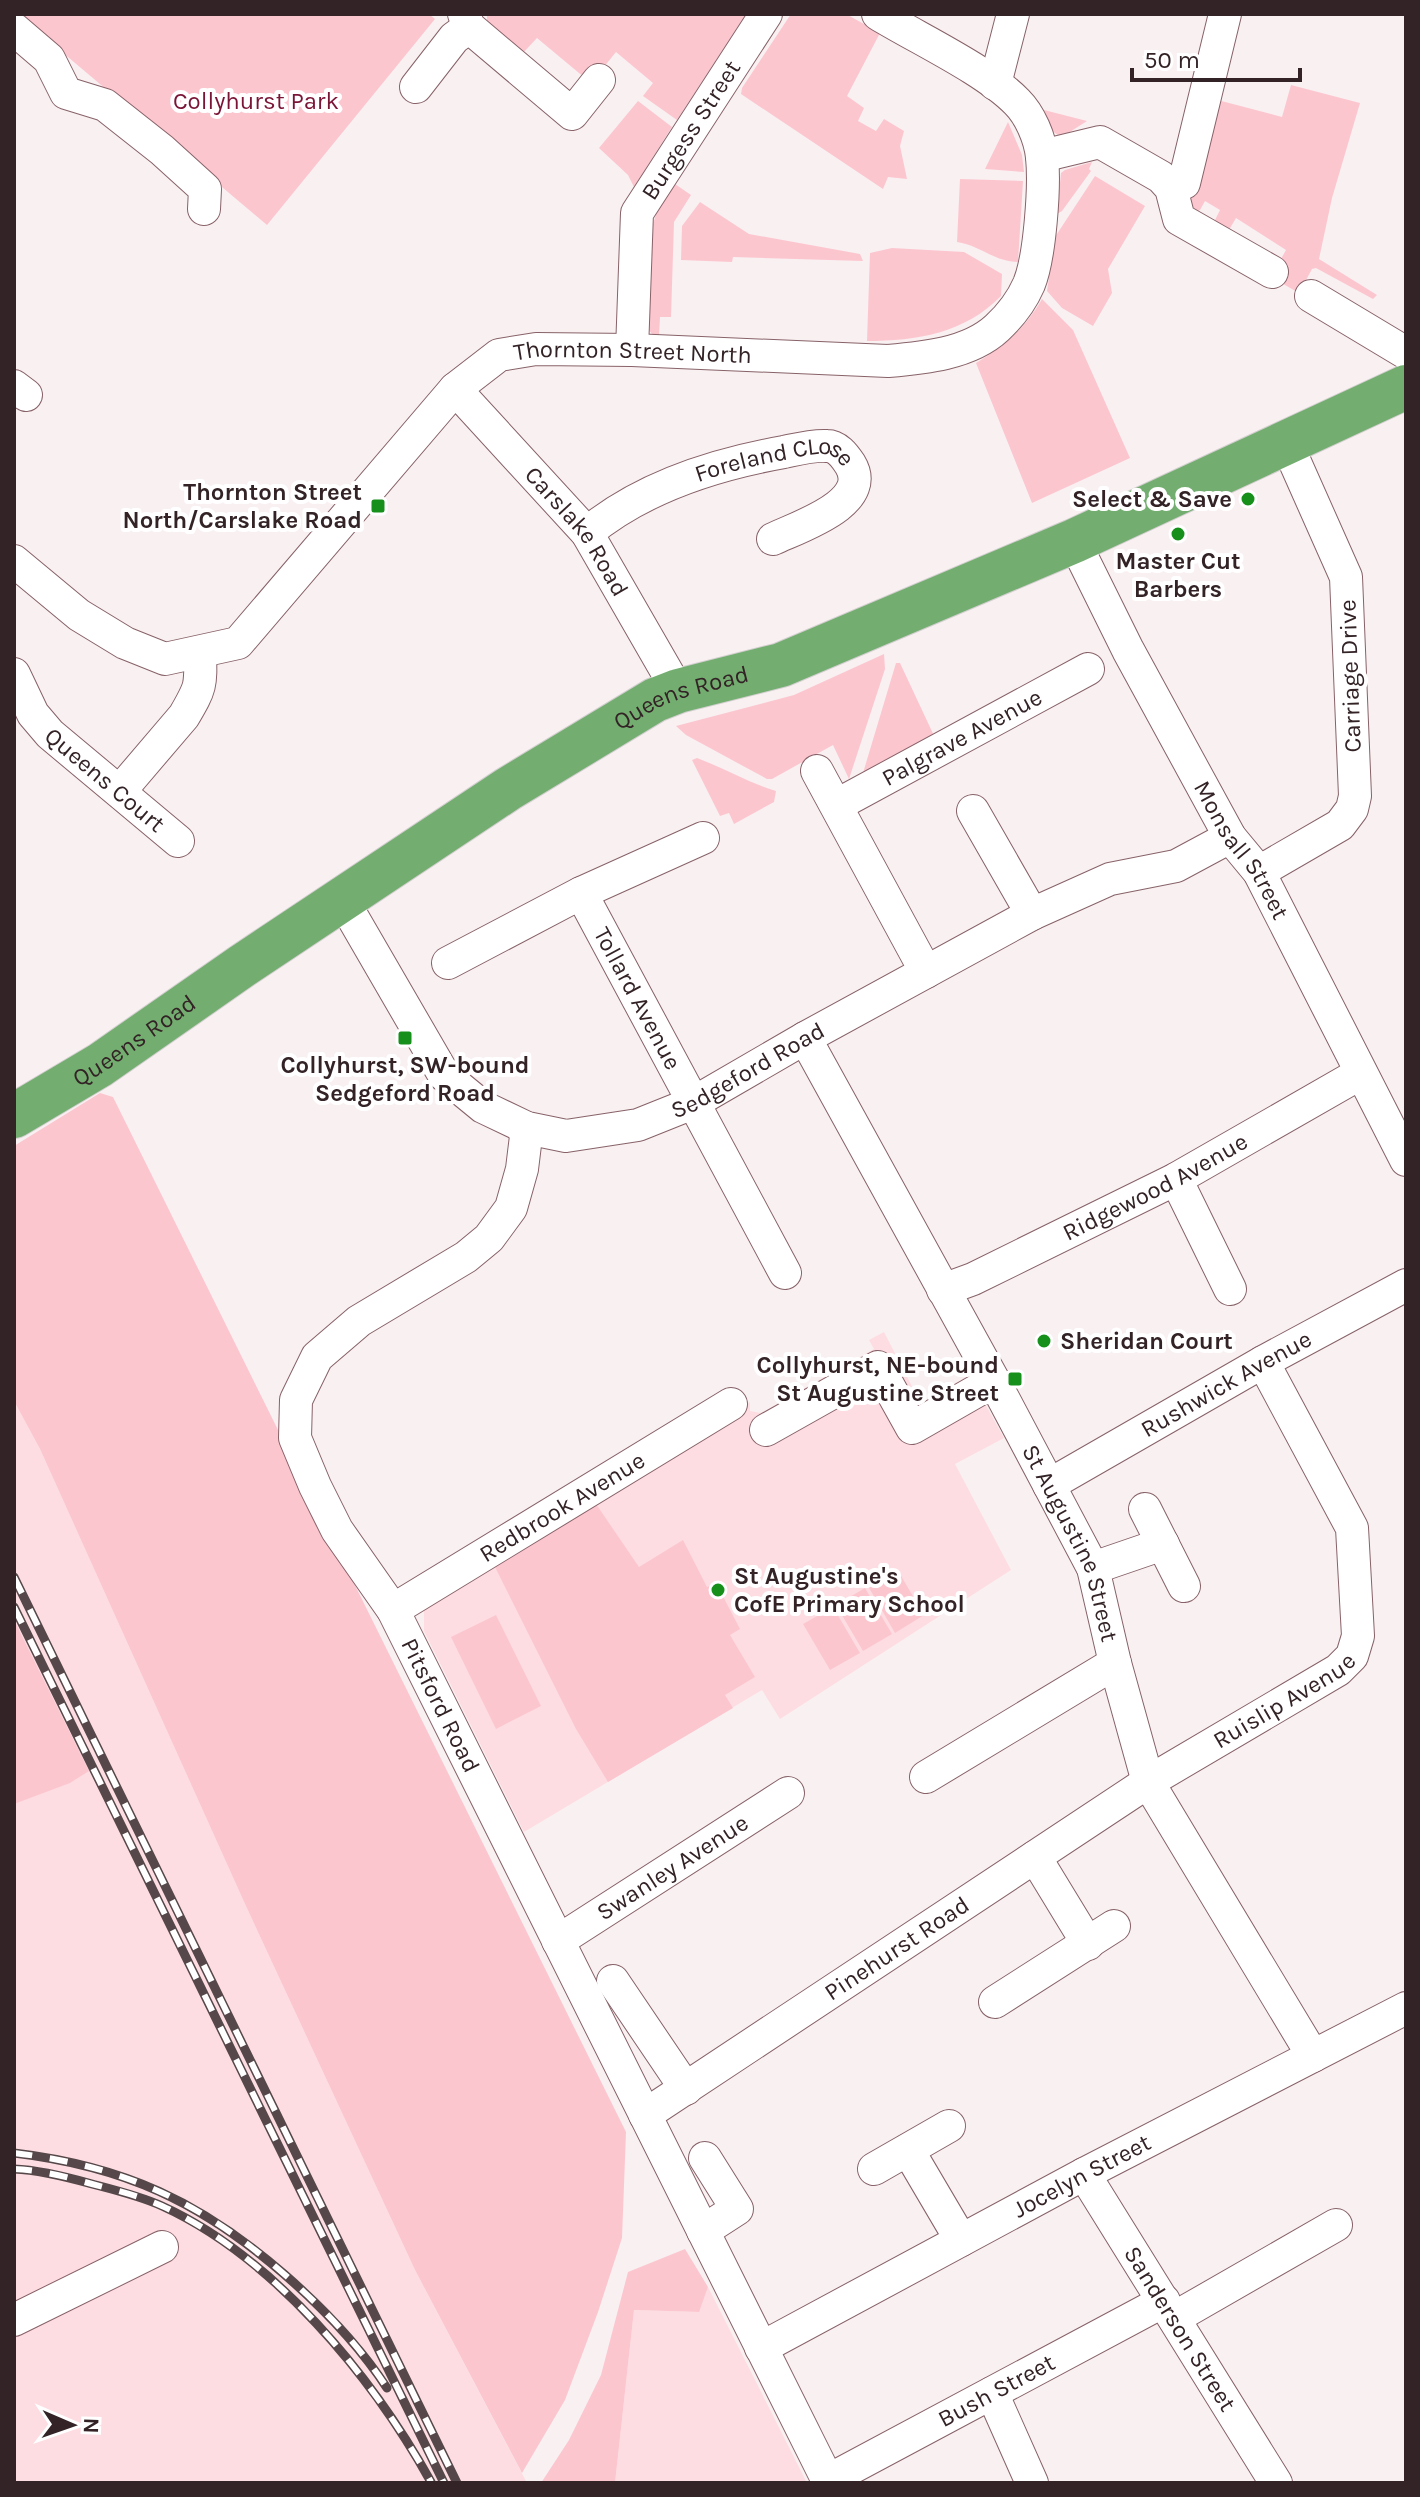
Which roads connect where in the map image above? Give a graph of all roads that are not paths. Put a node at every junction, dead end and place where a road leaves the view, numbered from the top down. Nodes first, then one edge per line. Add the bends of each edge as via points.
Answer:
1 (766, 14) edge
2 (878, 14) edge
3 (1013, 14) edge
4 (1225, 14) edge
5 (466, 21) edge
6 (14, 29) edge
7 (599, 80) dead end
8 (995, 84) junction
9 (416, 87) dead end
10 (1042, 156) junction
11 (1171, 188) junction
12 (204, 209) dead end
13 (1272, 272) dead end
14 (1311, 296) dead end
15 (632, 350) junction
16 (1406, 353) edge
17 (1406, 387) edge
18 (455, 389) junction
19 (1286, 442) junction
20 (587, 533) junction
21 (773, 539) dead end
22 (1074, 541) junction
23 (14, 561) edge
24 (200, 653) junction
25 (1088, 669) dead end
26 (14, 674) edge
27 (678, 691) junction
28 (817, 771) dead end
29 (120, 791) junction
30 (837, 805) junction
31 (973, 811) dead end
32 (1230, 837) junction
33 (703, 838) dead end
34 (178, 841) dead end
35 (1259, 872) junction
36 (581, 893) junction
37 (342, 899) junction
38 (1032, 914) junction
39 (448, 963) dead end
40 (926, 972) junction
41 (805, 1038) junction
42 (1361, 1073) junction
43 (693, 1103) junction
44 (14, 1116) edge
45 (527, 1128) junction
46 (1406, 1160) edge
47 (1176, 1179) junction
48 (785, 1273) dead end
49 (1406, 1285) edge
50 (1230, 1289) dead end
51 (943, 1290) junction
52 (1263, 1362) junction
53 (994, 1381) junction
54 (731, 1404) dead end
55 (766, 1430) dead end
56 (1049, 1485) junction
57 (1145, 1509) dead end
58 (1163, 1544) junction
59 (1093, 1568) junction
60 (1184, 1586) dead end
61 (393, 1610) junction
62 (1115, 1663) junction
63 (926, 1777) dead end
64 (1148, 1782) junction
65 (788, 1793) dead end
66 (1035, 1857) junction
67 (1114, 1926) dead end
68 (558, 1941) junction
69 (1088, 1944) junction
70 (613, 1981) dead end
71 (995, 2002) dead end
72 (1406, 2008) edge
73 (1313, 2056) junction
74 (686, 2089) junction
75 (645, 2115) junction
76 (949, 2126) dead end
77 (908, 2150) junction
78 (705, 2158) dead end
79 (874, 2169) dead end
80 (1084, 2174) junction
81 (1336, 2225) dead end
82 (703, 2231) junction
83 (961, 2240) junction
84 (162, 2247) dead end
85 (18, 2308) edge
86 (1169, 2310) junction
87 (761, 2348) junction
88 (992, 2393) junction
89 (828, 2482) edge
90 (1032, 2483) edge
91 (1276, 2483) edge

1 - 15 street, Burgess Street via 637,213
2 - 8 street, Thornton Street North
3 - 8 street
4 - 11 street via 1184,183
5 - 7 street via 572,114
5 - 9 street
6 - 12 street via 49,59 66,93 105,105 205,189
8 - 10 street, Thornton Street North via 1018,103 1034,128
10 - 11 street via 1100,142
10 - 15 street, Thornton Street North via 1036,262 1029,284 994,330 963,347 927,358 888,361
11 - 13 street via 1179,219
14 - 16 street
15 - 18 street, Thornton Street North via 536,349 499,355
17 - 19 highway, Queens Road
18 - 20 street, Carslake Road
18 - 24 street, Thornton Street North via 238,643
19 - 22 highway, Queens Road
19 - 35 street, Carriage Drive via 1346,577 1355,796 1340,825
20 - 21 street, Foreland CLose via 668,486 734,461 816,446 831,446 844,455 853,469 848,500
20 - 27 street, Carslake Road
22 - 27 highway, Queens Road via 781,665
22 - 32 street, Monsall Street
23 - 24 street, Thornton Street North via 79,615 125,643 165,659
24 - 29 street via 201,685 184,716
25 - 30 street, Palgrave Avenue
26 - 29 street, Queens Court via 33,714 50,734
27 - 37 highway, Queens Road via 584,741
28 - 30 street
29 - 34 street, Queens Court
30 - 40 street
31 - 38 street
32 - 35 street, Monsall Street
32 - 38 street, Sedgeford Road via 1176,866 1110,879
33 - 36 street
35 - 42 street, Monsall Street
36 - 39 street
36 - 43 street, Tollard Avenue
37 - 44 highway, Queens Road via 100,1065
37 - 45 street, Sedgeford Road via 444,1075 483,1107
38 - 40 street, Sedgeford Road
40 - 41 street, Sedgeford Road
41 - 43 street, Sedgeford Road
41 - 51 street, St Augustine Street
42 - 46 street, Monsall Street
42 - 47 street, Ridgewood Avenue
43 - 45 street, Sedgeford Road via 638,1125 596,1133 566,1136
43 - 48 street, Tollard Avenue
45 - 61 street, Pitsford Road via 511,1208 489,1238 359,1321 317,1357 296,1400 295,1438 315,1486 337,1530
47 - 50 street
47 - 51 street, Ridgewood Avenue
49 - 52 street, Rushwick Avenue
51 - 53 street, St Augustine Street
52 - 56 street, Rushwick Avenue
52 - 64 street, Ruislip Avenue via 1349,1519 1356,1647 1338,1670
53 - 55 street via 912,1428 878,1367
53 - 56 street, St Augustine Street
54 - 61 street, Redbrook Avenue
56 - 59 street, St Augustine Street
57 - 58 street
58 - 59 street
58 - 60 street
59 - 62 street, St Augustine Street
61 - 68 street, Pitsford Road
62 - 63 street
62 - 64 street, St Augustine Street
64 - 66 street, Pinehurst Road
64 - 73 street, St Augustine Street
65 - 68 street, Swanley Avenue
66 - 69 street
66 - 74 street, Pinehurst Road
67 - 69 street
68 - 75 street, Pitsford Road
69 - 71 street
70 - 74 street
72 - 73 street, Jocelyn Street
73 - 80 street, Jocelyn Street
74 - 75 street, Pinehurst Road
75 - 82 street, Pitsford Road
76 - 77 street
77 - 79 street
77 - 83 street
78 - 82 street via 737,2209
80 - 83 street, Jocelyn Street
80 - 86 street, Sanderson Street
81 - 86 street, Bush Street
82 - 87 street, Pitsford Road
83 - 87 street, Jocelyn Street
84 - 85 street
86 - 88 street, Bush Street
86 - 91 street, Sanderson Street
87 - 89 street, Pitsford Road
88 - 89 street, Bush Street
88 - 90 street

